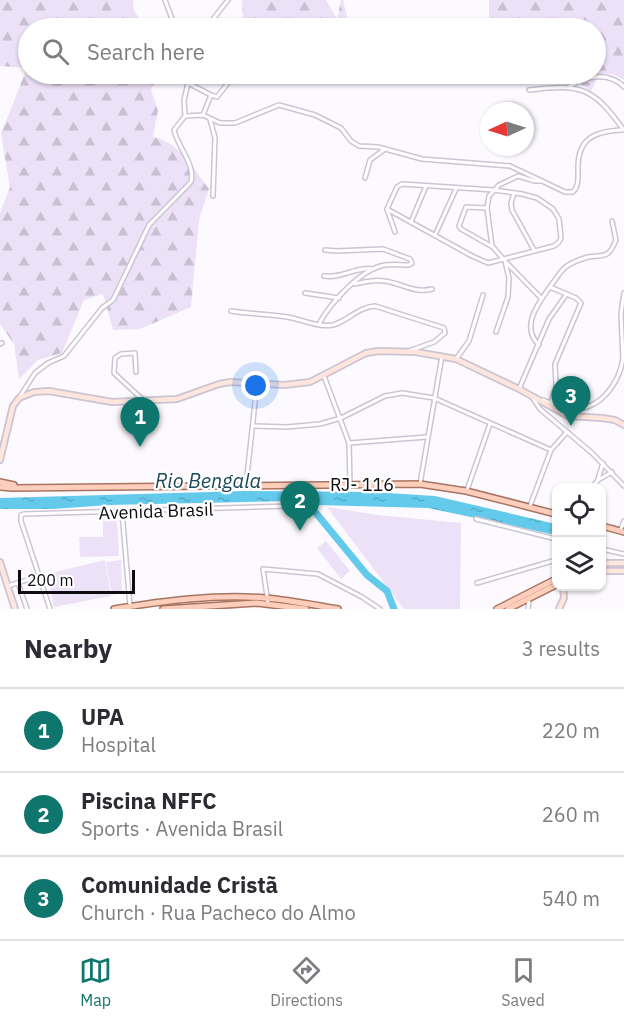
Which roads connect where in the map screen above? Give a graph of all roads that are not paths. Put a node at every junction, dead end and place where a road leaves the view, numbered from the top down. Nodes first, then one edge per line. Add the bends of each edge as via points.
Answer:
1 (165, 0) edge
2 (228, 0) edge
3 (172, 18) edge
4 (214, 18) edge
5 (606, 78) edge
6 (188, 84) edge
7 (190, 84) edge
8 (228, 84) edge
9 (573, 84) edge
10 (623, 85) edge
11 (569, 87) junction
12 (529, 90) dead end
13 (211, 95) junction
14 (203, 115) junction
15 (185, 116) junction
16 (209, 117) junction
17 (624, 130) edge
18 (385, 149) junction
19 (365, 178) dead end
20 (542, 180) junction
21 (426, 186) junction
22 (456, 189) junction
23 (494, 190) junction
24 (514, 193) junction
25 (213, 196) dead end
26 (487, 208) junction
27 (387, 209) junction
28 (612, 221) dead end
29 (411, 222) junction
30 (395, 232) dead end
31 (435, 235) junction
32 (492, 246) junction
33 (325, 249) dead end
34 (534, 250) junction
35 (504, 260) junction
36 (373, 269) junction
37 (324, 276) dead end
38 (353, 284) junction
39 (550, 287) junction
40 (432, 289) dead end
41 (305, 293) dead end
42 (624, 293) edge
43 (566, 295) junction
44 (483, 296) dead end
45 (339, 298) junction
46 (541, 298) junction
47 (231, 311) dead end
48 (319, 324) junction
49 (496, 333) dead end
50 (539, 345) junction
51 (407, 351) junction
52 (442, 356) junction
53 (456, 359) junction
54 (623, 360) edge
55 (136, 372) dead end
56 (324, 376) junction
57 (257, 384) junction
58 (519, 389) junction
59 (531, 395) junction
60 (19, 398) junction
61 (434, 398) junction
62 (144, 401) junction
63 (551, 403) junction
64 (341, 418) junction
65 (490, 424) junction
66 (624, 425) edge
67 (253, 426) junction
68 (567, 432) junction
69 (427, 437) junction
70 (349, 443) junction
71 (551, 450) junction
72 (0, 460) edge
73 (603, 464) junction
74 (612, 472) junction
75 (598, 480) junction
76 (596, 483) edge
77 (0, 484) edge
78 (351, 484) junction
79 (420, 484) junction
80 (246, 485) junction
81 (624, 486) edge
82 (466, 492) junction
83 (291, 506) dead end
84 (530, 506) junction
85 (122, 512) junction
86 (552, 513) edge
87 (476, 519) dead end
88 (624, 521) edge
89 (606, 527) edge
90 (622, 531) edge
91 (552, 538) edge
92 (606, 550) edge
93 (624, 554) edge
94 (0, 561) edge
95 (552, 561) edge
96 (606, 563) edge
97 (624, 563) edge
98 (606, 571) edge
99 (624, 571) edge
100 (39, 576) junction
101 (552, 582) edge
102 (18, 583) junction
103 (477, 584) dead end
104 (8, 586) junction
105 (552, 587) edge
106 (563, 591) edge
107 (529, 596) junction
108 (171, 601) junction
109 (268, 601) junction
110 (130, 606) junction
111 (172, 608) edge
112 (15, 609) edge
113 (27, 609) edge
114 (50, 609) edge
115 (114, 609) edge
116 (163, 609) edge
117 (305, 609) edge
118 (338, 609) edge
119 (380, 609) edge
120 (496, 609) edge
121 (508, 609) edge
122 (528, 609) edge
123 (559, 609) edge

1 - 3 street
2 - 4 street
5 - 10 street
6 - 15 street
7 - 13 street
8 - 13 street via 217,98
9 - 11 street
11 - 12 street
11 - 17 street via 596,98
13 - 14 street
14 - 15 street
14 - 16 street
15 - 60 street via 174,130 192,174 191,182 149,225 113,300 97,313 64,356 35,373
16 - 18 street via 225,123 239,122 279,105 315,115 341,128 355,144
16 - 25 street via 215,138
17 - 20 street via 599,133 584,143 579,151 575,191 565,192
18 - 19 street via 370,160
18 - 20 street via 422,159 510,166
20 - 23 street via 513,177
21 - 22 street
21 - 27 street via 402,184
21 - 29 street
22 - 23 street
22 - 31 street
23 - 24 street
23 - 26 street
24 - 34 street via 512,210
24 - 34 street via 537,198 553,209 559,219 559,242
26 - 32 street
26 - 32 street via 466,207 459,226
27 - 29 street
27 - 30 street
28 - 39 street via 616,240 607,254 567,266
29 - 31 street
31 - 35 street via 488,263
32 - 35 street
33 - 36 street via 383,249 412,262 409,266
34 - 35 street
35 - 46 street
35 - 49 street via 509,283 505,311
36 - 37 street
36 - 38 street
38 - 40 street via 382,280 416,291
38 - 45 street
39 - 43 street
39 - 46 street
41 - 45 street
42 - 54 street
43 - 50 street via 549,319
43 - 63 street via 579,299 581,305 555,364 556,386
44 - 53 street via 469,342
45 - 48 street
46 - 50 street via 531,326 532,337
47 - 48 street
48 - 51 street via 333,325 354,312 375,306 445,329 441,338
50 - 58 street
51 - 52 street
51 - 56 street via 372,352
52 - 53 street
52 - 61 street
53 - 58 street
54 - 63 street via 613,387 601,400 576,410
55 - 62 street via 135,353 116,358 114,373
56 - 57 street via 297,384
56 - 64 street
57 - 62 street via 230,382 177,399
57 - 67 street
58 - 59 street
59 - 63 street
59 - 66 street via 568,416 615,420
59 - 68 street
60 - 62 street via 49,391 112,402
60 - 72 street via 9,415
61 - 64 street via 394,393
61 - 65 street
61 - 69 street
64 - 67 street via 304,426
64 - 70 street
65 - 71 street
65 - 82 street
67 - 80 street
68 - 71 street
68 - 73 street
69 - 70 street
69 - 79 street
70 - 78 street
71 - 84 street
73 - 74 street
73 - 75 street
74 - 75 street
74 - 81 street
75 - 76 street
77 - 80 main road, RJ- 116
78 - 79 main road, RJ- 116
78 - 80 main road, RJ- 116
79 - 82 main road, RJ- 116
82 - 84 main road, RJ- 116
83 - 85 street, Avenida Brasil
84 - 86 main road, RJ- 116
85 - 100 street, Avenida Brasil via 21,515
85 - 110 street
87 - 91 street
88 - 90 street
89 - 90 main road
92 - 93 street
94 - 104 street
95 - 103 street
96 - 97 street
98 - 99 street
100 - 102 street
100 - 114 street
101 - 107 main road
102 - 104 street
102 - 113 street
104 - 112 street
105 - 107 main road
106 - 123 street
107 - 120 main road
107 - 121 main road
107 - 122 street
108 - 109 main road
108 - 110 main road
108 - 111 main road
109 - 111 main road
109 - 117 main road
109 - 118 main road
109 - 119 street via 263,569 329,578
110 - 115 main road
111 - 116 main road

